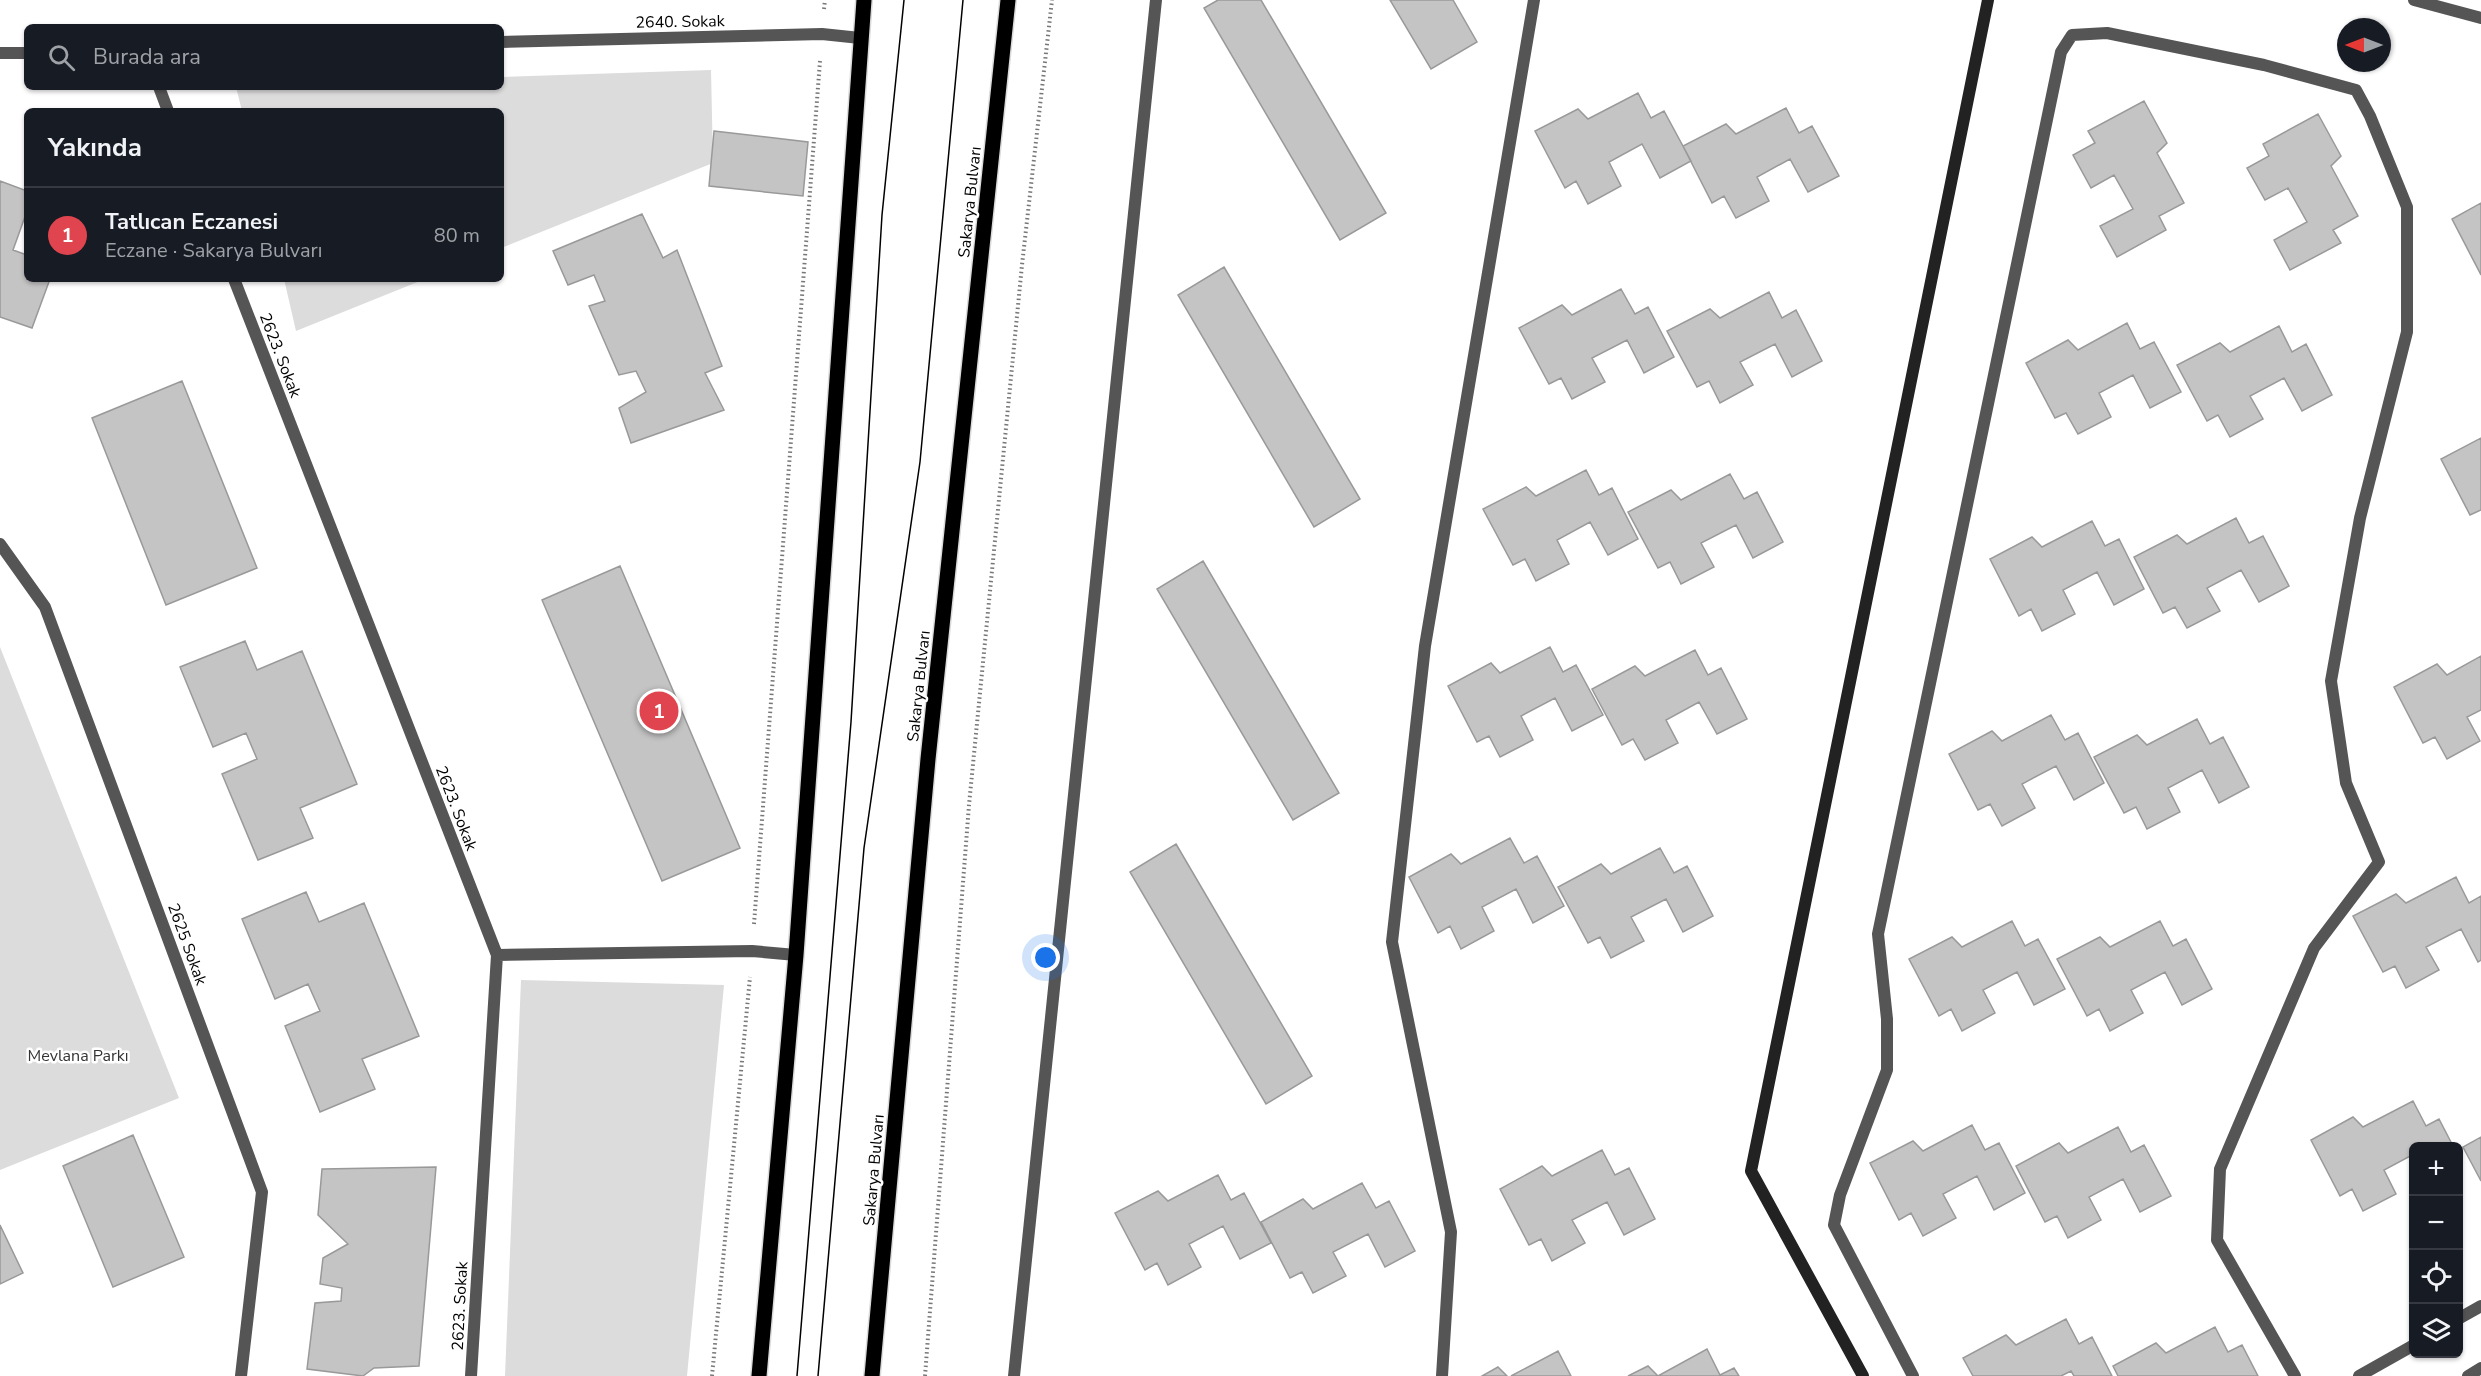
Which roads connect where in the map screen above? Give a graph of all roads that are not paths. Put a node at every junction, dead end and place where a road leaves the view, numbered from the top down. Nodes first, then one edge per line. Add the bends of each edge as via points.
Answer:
1 (864, 0) edge
2 (1008, 0) edge
3 (1156, 0) edge
4 (1534, 0) edge
5 (1988, 0) edge
6 (2414, 0) edge
7 (2481, 18) edge
8 (860, 38) junction
9 (504, 42) edge
10 (0, 53) edge
11 (24, 53) edge
12 (160, 90) edge
13 (167, 108) edge
14 (235, 282) edge
15 (0, 544) edge
16 (496, 955) junction
17 (796, 955) junction
18 (2481, 1306) edge
19 (2463, 1316) edge
20 (2409, 1348) edge
21 (2481, 1368) edge
22 (241, 1376) edge
23 (471, 1376) edge
24 (759, 1376) edge
25 (872, 1376) edge
26 (1014, 1376) edge
27 (1442, 1376) edge
28 (1863, 1376) edge
29 (1913, 1376) edge
30 (2295, 1376) edge
31 (2359, 1376) edge
32 (2468, 1376) edge

1 - 8 main road
2 - 25 main road, Sakarya Bulvarı via 928,759
3 - 26 street
4 - 27 street via 1425,646 1392,942 1451,1232
5 - 28 street via 1751,1172
6 - 7 street
8 - 9 street, 2640. Sokak via 822,34
8 - 17 main road
10 - 11 street
12 - 13 street
14 - 16 street, 2623. Sokak
15 - 22 street, 2625 Sokak via 45,607 262,1192
16 - 17 street via 752,951
16 - 23 street, 2623. Sokak
17 - 24 main road
18 - 19 street
20 - 31 street
21 - 32 street
29 - 30 street via 1834,1225 1840,1195 1887,1070 1887,1019 1878,934 2061,52 2072,36 2108,33 2264,65 2356,90 2407,207 2407,332 2360,518 2331,681 2346,783 2379,862 2313,948 2220,1169 2217,1240

